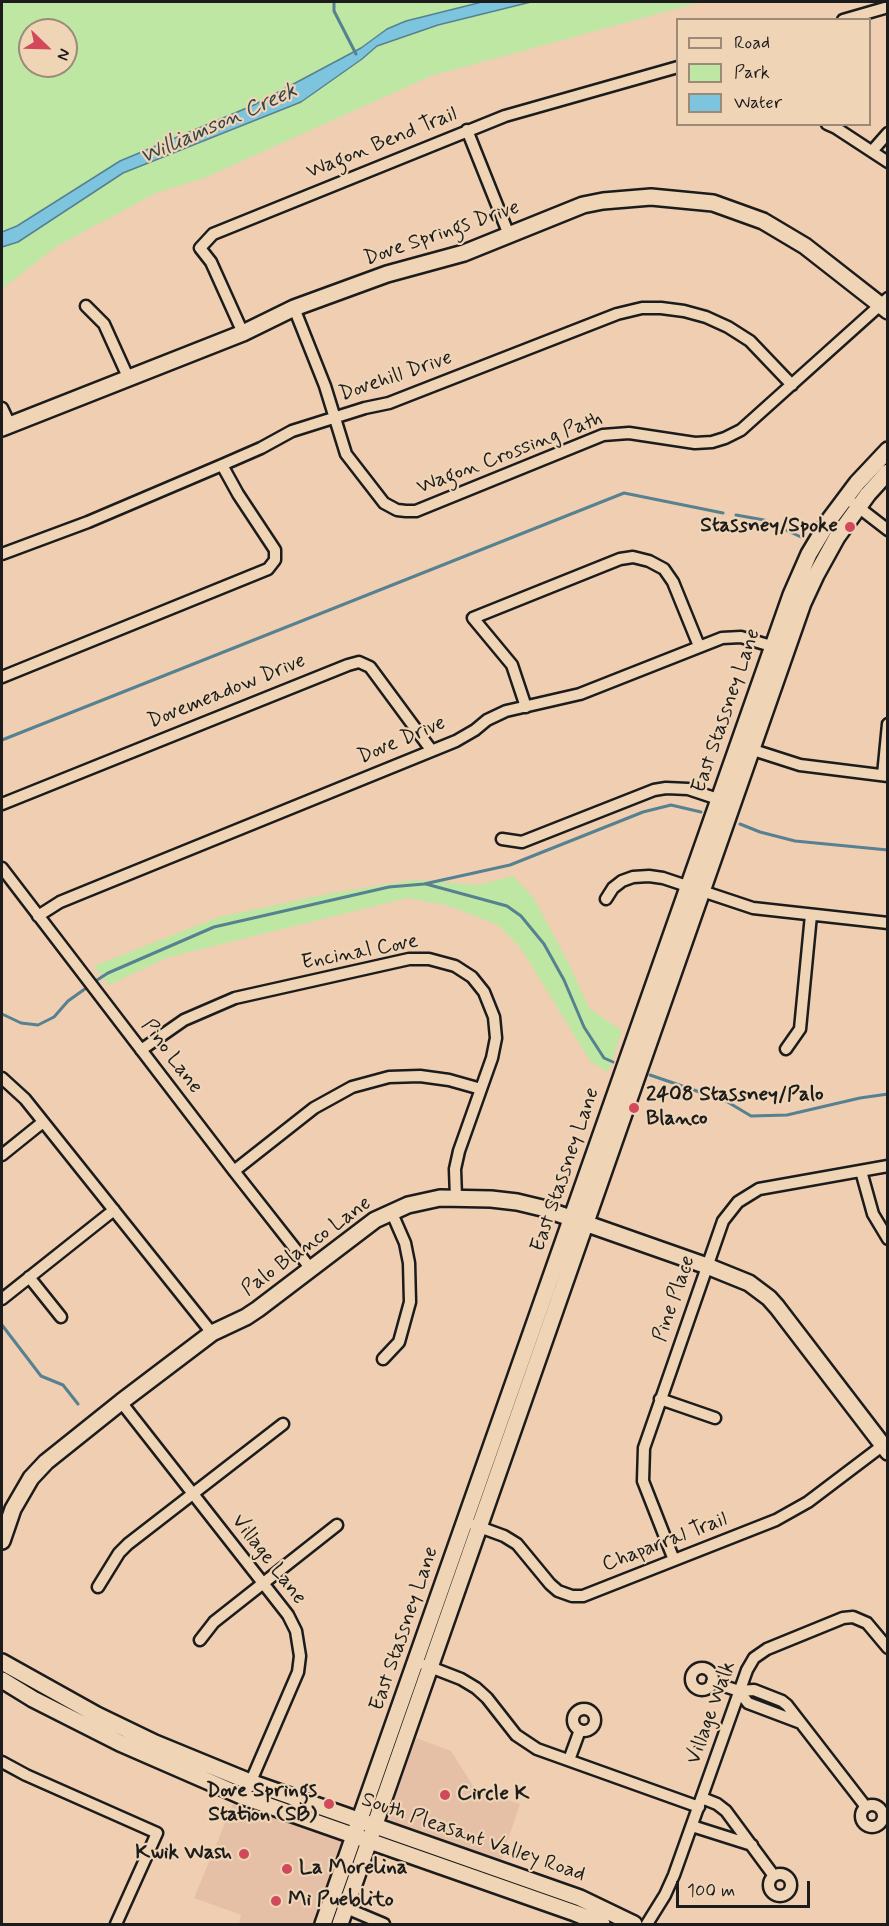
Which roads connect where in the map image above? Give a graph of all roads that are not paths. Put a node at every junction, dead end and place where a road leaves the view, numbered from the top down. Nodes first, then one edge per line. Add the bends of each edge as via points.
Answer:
1 (888, 7) edge
2 (850, 18) edge
3 (676, 68) edge
4 (832, 126) edge
5 (467, 130) junction
6 (888, 133) edge
7 (873, 150) junction
8 (888, 162) edge
9 (509, 235) junction
10 (885, 305) edge
11 (86, 306) dead end
12 (294, 308) junction
13 (243, 333) junction
14 (128, 377) junction
15 (792, 385) junction
16 (2, 408) edge
17 (334, 419) junction
18 (6, 427) edge
19 (888, 450) edge
20 (222, 465) junction
21 (888, 472) edge
22 (852, 502) junction
23 (888, 530) edge
24 (2, 554) edge
25 (699, 646) junction
26 (779, 649) junction
27 (2, 676) edge
28 (526, 707) junction
29 (888, 724) edge
30 (745, 748) junction
31 (432, 751) junction
32 (885, 776) edge
33 (2, 804) edge
34 (721, 807) junction
35 (502, 839) dead end
36 (2, 868) edge
37 (695, 890) junction
38 (606, 898) dead end
39 (811, 915) junction
40 (38, 916) junction
41 (888, 923) edge
42 (786, 1049) dead end
43 (141, 1050) junction
44 (2, 1078) edge
45 (481, 1089) junction
46 (43, 1122) junction
47 (2, 1155) edge
48 (888, 1166) edge
49 (234, 1171) junction
50 (861, 1171) junction
51 (456, 1198) junction
52 (114, 1210) junction
53 (391, 1211) junction
54 (579, 1220) junction
55 (888, 1239) edge
56 (707, 1266) junction
57 (311, 1269) junction
58 (29, 1277) junction
59 (2, 1299) edge
60 (61, 1317) dead end
61 (212, 1334) junction
62 (383, 1359) dead end
63 (660, 1399) junction
64 (122, 1402) junction
65 (715, 1419) dead end
66 (283, 1424) dead end
67 (885, 1449) edge
68 (193, 1494) junction
69 (472, 1524) junction
70 (337, 1525) dead end
71 (2, 1541) edge
72 (674, 1560) junction
73 (262, 1583) junction
74 (98, 1587) dead end
75 (200, 1640) dead end
76 (888, 1648) edge
77 (2, 1662) edge
78 (423, 1664) junction
79 (2, 1680) edge
80 (712, 1682) dead end
81 (739, 1691) junction
82 (580, 1730) dead end
83 (569, 1760) junction
84 (2, 1762) edge
85 (247, 1789) junction
86 (700, 1803) junction
87 (866, 1807) dead end
88 (360, 1821) junction
89 (375, 1826) junction
90 (692, 1826) junction
91 (354, 1836) junction
92 (370, 1841) junction
93 (752, 1845) junction
94 (774, 1876) dead end
95 (346, 1908) junction
96 (116, 1924) edge
97 (323, 1924) edge
98 (340, 1924) edge
99 (384, 1924) edge
100 (602, 1924) edge
101 (634, 1924) edge
102 (647, 1924) edge

1 - 2 street
3 - 5 street, Wagon Bend Trail
4 - 7 street
5 - 9 street
5 - 13 street, Wagon Bend Trail via 213,234 200,248 211,262
6 - 7 street
7 - 8 street
9 - 10 main road, Dove Springs Drive via 583,205 603,201 651,197 713,202 763,220
9 - 12 main road, Dove Springs Drive
10 - 15 street, Wagon Crossing Path
11 - 14 street via 104,324
12 - 13 main road, Dove Springs Drive
12 - 17 street, Wagon Crossing Path
13 - 14 main road, Dove Springs Drive
14 - 18 main road, Dove Springs Drive
15 - 17 street, Dovehill Drive via 750,341 728,327 684,311 642,308 617,314 389,403
15 - 17 street, Wagon Crossing Path via 741,430 712,442 695,443 629,432 603,435 416,511 397,510 384,503 346,454
16 - 18 street
17 - 20 street, Dovehill Drive via 292,431
19 - 22 main road, East Stassney Lane
20 - 24 street, Dovehill Drive
20 - 27 street via 275,550 275,560 268,569
21 - 22 main road, East Stassney Lane
22 - 23 street
22 - 26 main road, East Stassney Lane via 809,554 790,595
25 - 26 street, Dove Drive via 722,638 741,637
25 - 28 street, Dove Drive via 580,694
25 - 28 street via 664,569 633,557 620,560 473,618 512,665
26 - 30 main road, East Stassney Lane
28 - 31 street, Dove Drive via 506,711
29 - 32 street
30 - 32 street via 800,765
30 - 34 main road, East Stassney Lane
31 - 33 street, Dovemeadow Drive via 370,668 359,662
31 - 40 street, Dove Drive via 60,902
34 - 35 street via 688,789 666,788 522,842
34 - 37 main road, East Stassney Lane
36 - 40 street, Pino Lane
37 - 38 street via 656,877 633,877 622,881
37 - 39 street via 753,908
37 - 54 main road, East Stassney Lane via 643,1063
37 - 54 main road, East Stassney Lane via 627,1058
39 - 41 street
39 - 42 street via 800,1029
40 - 43 street, Pino Lane
43 - 45 street, Encinal Cove via 184,1020 235,998 429,958 455,966 472,978 492,1009 495,1048
43 - 49 street, Pino Lane
44 - 46 street
45 - 49 street via 412,1076 389,1077 352,1087 314,1108
45 - 51 street, Encinal Cove via 457,1160
46 - 47 street
46 - 52 street
48 - 50 street, Pine Place
49 - 57 street, Pino Lane
50 - 55 street via 873,1214
50 - 56 street, Pine Place via 759,1188 734,1206 723,1221
51 - 53 main road, Palo Blanco Lane via 423,1201
51 - 54 main road, Palo Blanco Lane via 517,1202
52 - 58 street
52 - 61 street
53 - 57 main road, Palo Blanco Lane
53 - 62 street via 405,1243 410,1302 399,1342
54 - 56 main road, Palo Blanco Lane
54 - 69 main road, East Stassney Lane
56 - 63 street, Pine Place
56 - 67 main road, Palo Blanco Lane via 749,1283 769,1298
57 - 61 main road, Palo Blanco Lane via 246,1317
58 - 59 street
58 - 60 street
61 - 64 main road, Palo Blanco Lane
63 - 65 street
63 - 72 street, Pine Place via 645,1442 642,1470
64 - 68 street, Village Lane
64 - 71 main road, Palo Blanco Lane via 31,1478 13,1509
66 - 68 street
67 - 72 street, Chaparral Trail via 793,1512
68 - 73 street, Village Lane
68 - 74 street via 123,1548
69 - 72 street, Chaparral Trail via 512,1540 553,1588 572,1596 588,1594
69 - 78 main road, East Stassney Lane
70 - 73 street
73 - 75 street via 214,1622
73 - 85 street, Village Lane via 293,1623 300,1656 294,1680
76 - 81 street, Village Walk via 867,1623 843,1618 760,1653 750,1663
77 - 85 main road, South Pleasant Valley Road via 116,1725
78 - 83 street via 476,1688 522,1740
78 - 88 main road, East Stassney Lane
78 - 89 main road, East Stassney Lane
79 - 85 main road, South Pleasant Valley Road via 110,1739
80 - 81 street
81 - 86 street, Village Walk
81 - 87 street via 748,1703 801,1723
82 - 83 street
83 - 86 street
84 - 96 street via 157,1833
85 - 88 main road, South Pleasant Valley Road
85 - 91 main road, South Pleasant Valley Road
86 - 90 street, Village Walk
86 - 93 street via 717,1804 726,1810
88 - 89 main road, South Pleasant Valley Road
88 - 91 main road, East Stassney Lane
89 - 92 main road, East Stassney Lane
89 - 101 main road, South Pleasant Valley Road via 580,1898
90 - 93 street
90 - 102 street, Village Walk via 665,1895
91 - 92 main road, South Pleasant Valley Road
91 - 97 main road, East Stassney Lane
92 - 95 main road, East Stassney Lane
92 - 100 main road, South Pleasant Valley Road
93 - 94 street
95 - 98 main road, East Stassney Lane
95 - 99 street

